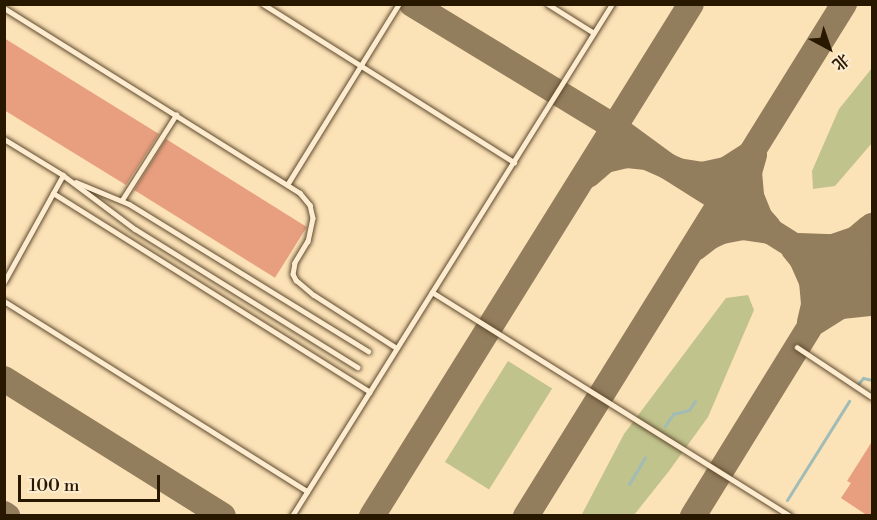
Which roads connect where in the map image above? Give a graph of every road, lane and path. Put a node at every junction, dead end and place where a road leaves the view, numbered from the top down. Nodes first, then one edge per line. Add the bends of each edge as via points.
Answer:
1 (263, 4) edge
2 (399, 4) edge
3 (548, 4) edge
4 (612, 4) edge
5 (4, 8) edge
6 (594, 33) junction
7 (360, 66) junction
8 (176, 115) junction
9 (4, 139) edge
10 (514, 162) junction
11 (63, 175) junction
12 (287, 184) junction
13 (53, 193) junction
14 (122, 200) junction
15 (4, 282) edge
16 (432, 292) junction
17 (4, 301) edge
18 (797, 347) dead end
19 (397, 348) junction
20 (368, 351) dead end
21 (358, 367) dead end
22 (370, 392) junction
23 (873, 397) edge
24 (307, 491) junction
25 (292, 516) edge
26 (790, 516) edge

1 - 7 lane
2 - 7 lane
3 - 6 lane
4 - 6 lane
5 - 8 lane
6 - 10 lane
7 - 10 lane
7 - 12 lane
8 - 12 lane
8 - 14 lane
9 - 11 lane
10 - 16 lane
11 - 13 lane
11 - 14 lane
11 - 21 lane via 135,229
12 - 19 lane via 306,199 313,218 308,241 294,267 296,280
13 - 15 lane
13 - 22 lane
14 - 20 lane
16 - 19 lane
16 - 26 lane
17 - 24 lane
18 - 23 lane
19 - 22 lane
22 - 24 lane
24 - 25 lane

